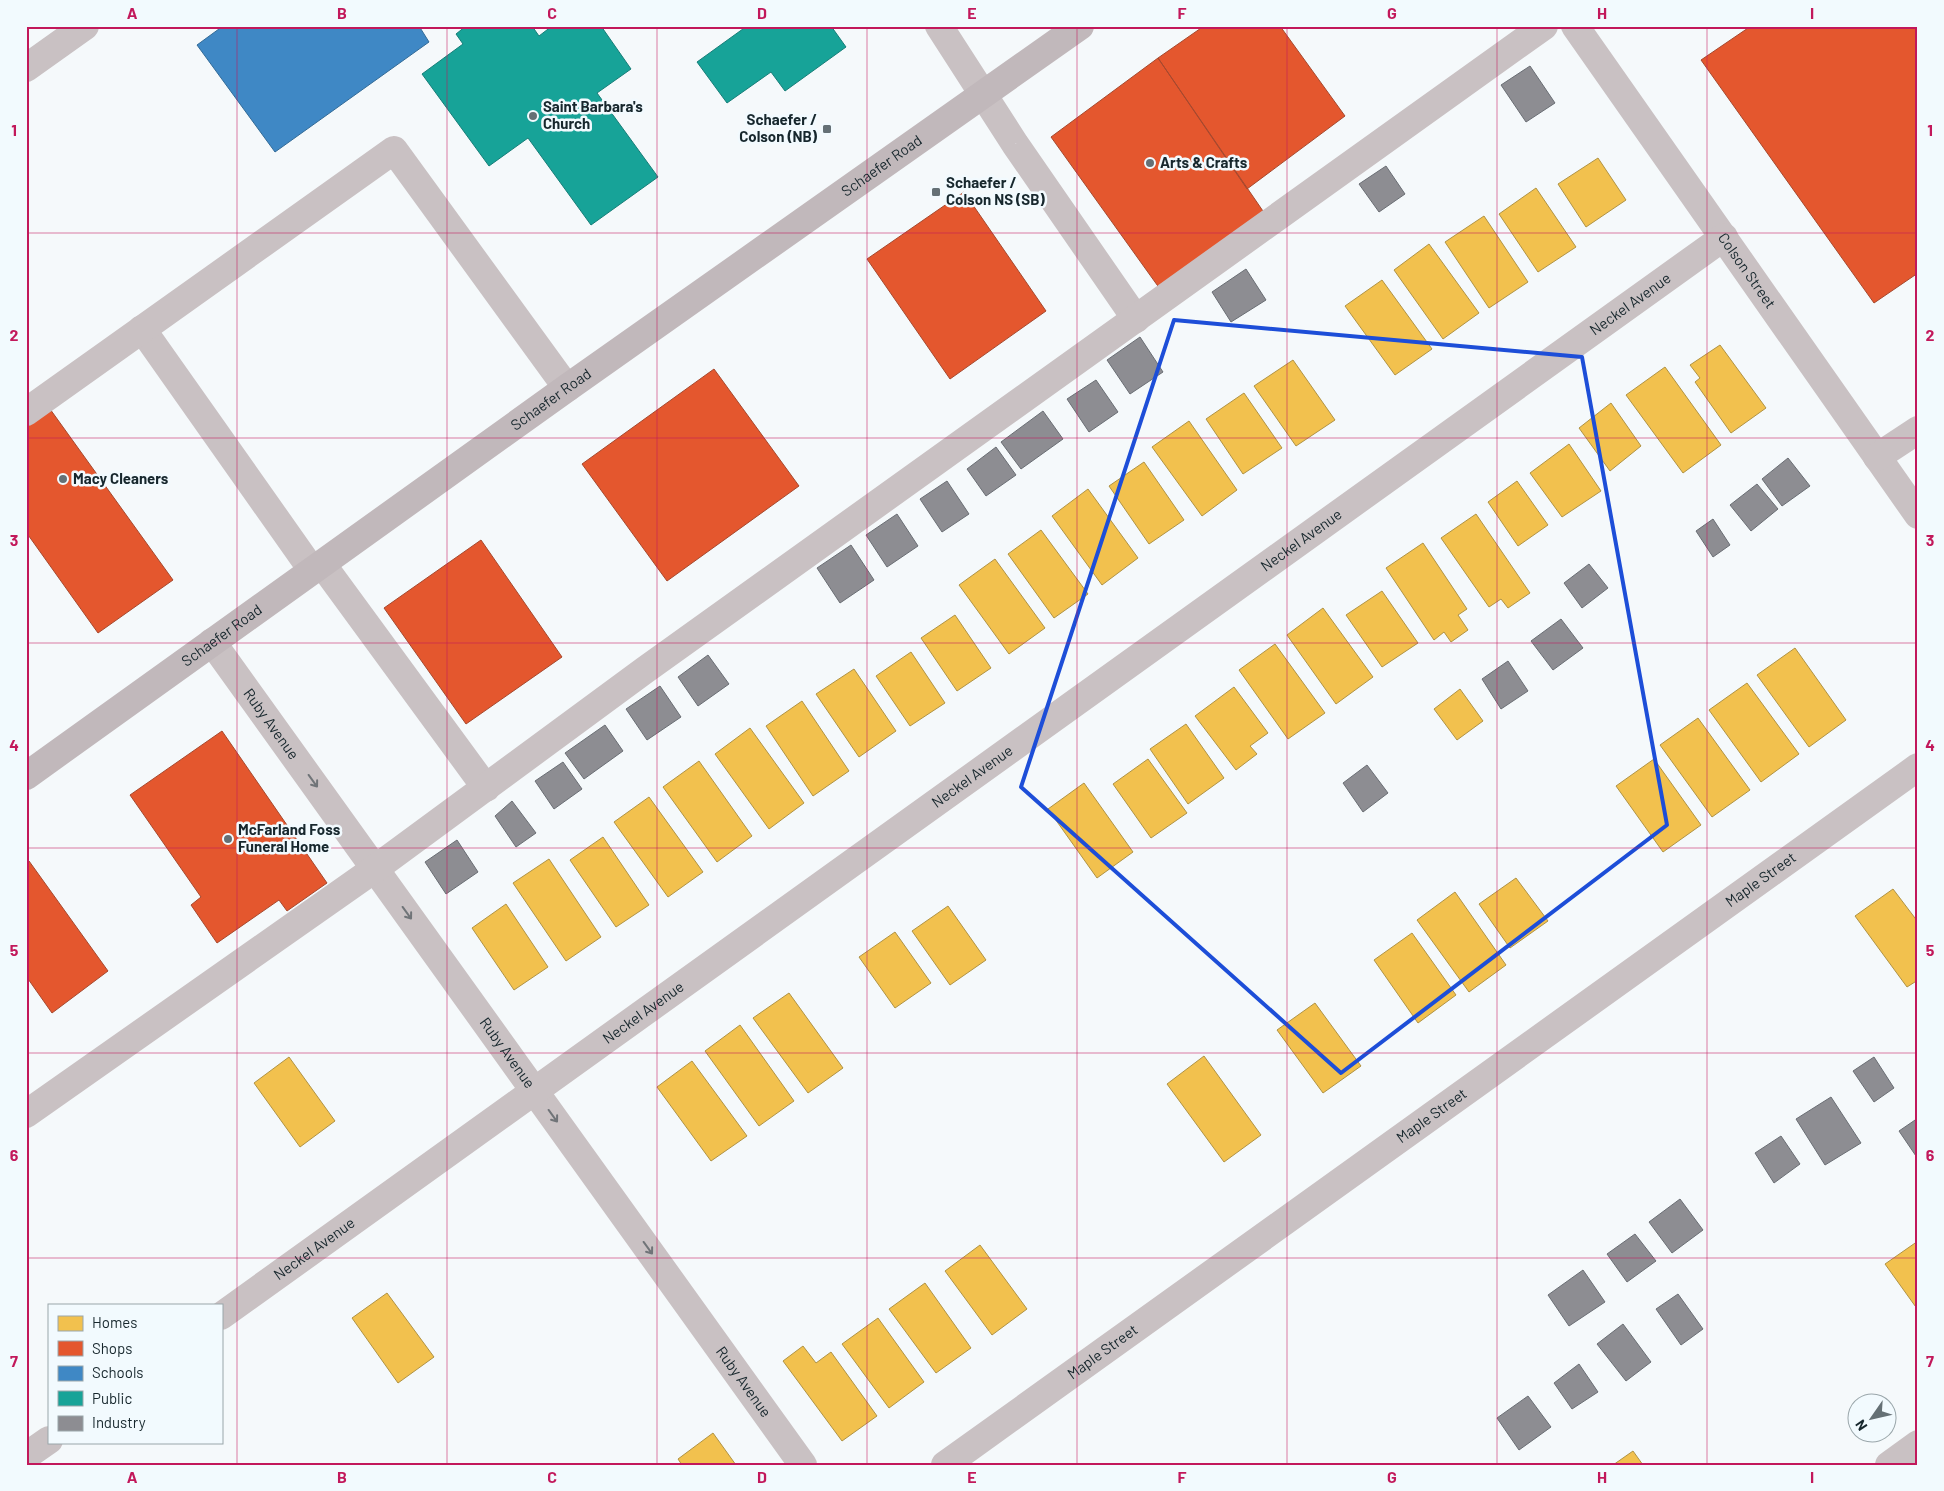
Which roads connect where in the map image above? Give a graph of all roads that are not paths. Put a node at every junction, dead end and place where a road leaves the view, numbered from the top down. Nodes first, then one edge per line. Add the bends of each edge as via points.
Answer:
1 (85, 26) edge
2 (939, 26) edge
3 (1080, 26) edge
4 (1544, 26) edge
5 (1575, 26) edge
6 (26, 68) edge
7 (984, 95) junction
8 (1724, 237) junction
9 (1136, 319) junction
10 (142, 329) junction
11 (567, 388) junction
12 (26, 412) edge
13 (1918, 430) edge
14 (1877, 457) junction
15 (1918, 515) edge
16 (317, 567) junction
17 (212, 642) junction
18 (1918, 767) edge
19 (29, 769) edge
20 (486, 788) junction
21 (376, 868) junction
22 (535, 1091) junction
23 (26, 1114) edge
24 (222, 1315) edge
25 (48, 1441) edge
26 (1918, 1444) edge
27 (26, 1456) edge
28 (803, 1465) edge
29 (945, 1465) edge
30 (1889, 1465) edge

1 - 6 street
2 - 7 street
3 - 7 main road, Schaefer Road
4 - 9 street
5 - 8 street, Colson Street
7 - 9 street
7 - 11 main road, Schaefer Road
8 - 14 street, Colson Street
8 - 22 street, Neckel Avenue
9 - 20 street via 645,670
10 - 11 street via 394,150
10 - 12 street
10 - 16 street
11 - 16 main road, Schaefer Road
13 - 14 street
14 - 15 street, Colson Street
16 - 17 main road, Schaefer Road
16 - 20 street
17 - 19 main road, Schaefer Road
17 -> 21 street, Ruby Avenue
18 - 29 street, Maple Street
20 - 21 street
21 -> 22 street, Ruby Avenue
21 - 23 street
22 - 24 street, Neckel Avenue
22 -> 28 street, Ruby Avenue
25 - 27 street
26 - 30 street

